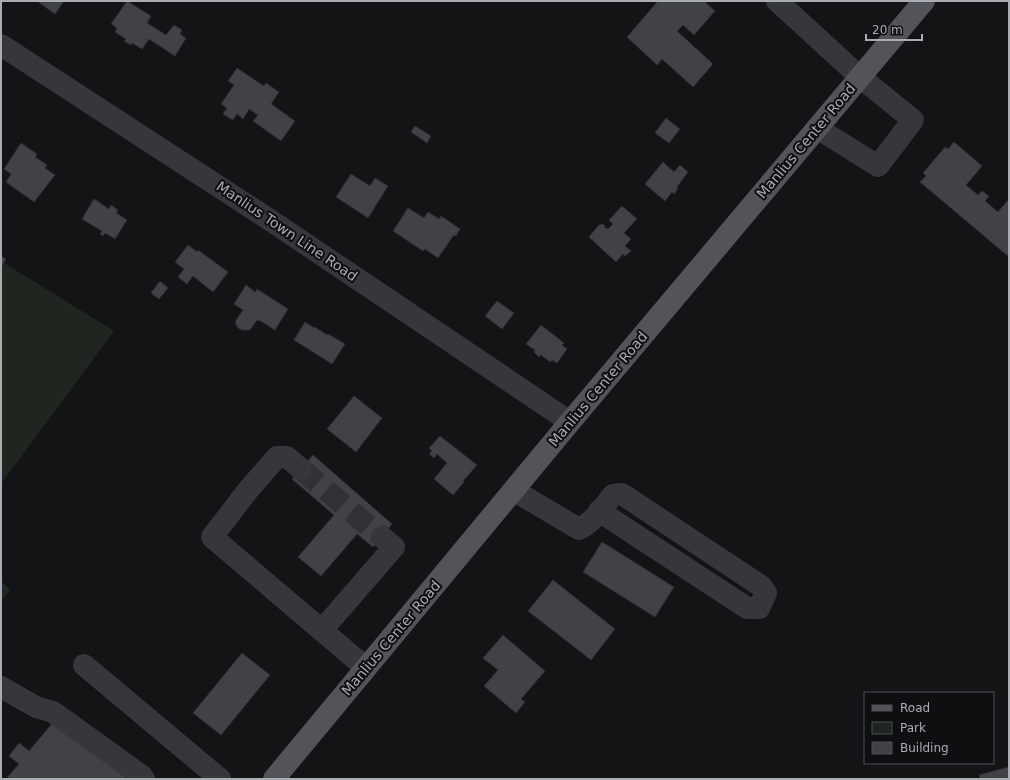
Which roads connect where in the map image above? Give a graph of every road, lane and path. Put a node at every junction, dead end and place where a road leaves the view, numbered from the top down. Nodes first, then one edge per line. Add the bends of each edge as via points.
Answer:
1 (777, 1) edge
2 (924, 1) edge
3 (1, 45) edge
4 (860, 77) junction
5 (817, 128) junction
6 (570, 422) junction
7 (301, 469) tunnel mouth
8 (513, 490) junction
9 (599, 511) junction
10 (382, 536) tunnel mouth
11 (322, 630) junction
12 (84, 665) dead end
13 (366, 668) junction
14 (1, 688) edge
15 (144, 779) edge
16 (220, 779) edge
17 (274, 779) edge

1 - 4 street
2 - 4 main road, Manlius Center Road
3 - 6 street, Manlius Town Line Road via 270,220
4 - 5 main road, Manlius Center Road
4 - 5 street via 913,120 878,166
5 - 6 main road, Manlius Center Road
6 - 8 main road, Manlius Center Road
7 - 11 street via 287,457 277,457 248,489 212,537
8 - 9 street via 579,529 587,525
8 - 13 main road, Manlius Center Road
9 - 9 street via 613,495 622,494 761,586 766,593 760,608 747,608
10 - 11 street via 394,547
11 - 13 street
12 - 16 street
13 - 17 main road, Manlius Center Road
14 - 15 street via 36,707 53,712

